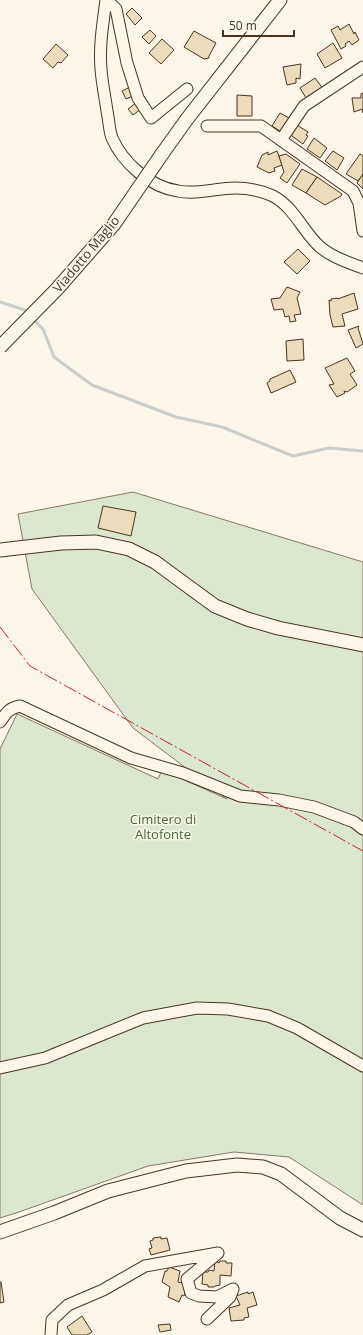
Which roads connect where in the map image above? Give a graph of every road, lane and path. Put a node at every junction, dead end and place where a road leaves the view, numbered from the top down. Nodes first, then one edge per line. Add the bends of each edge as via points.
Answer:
1 (106, 0) edge
2 (280, 0) edge
3 (363, 67) edge
4 (187, 89) dead end
5 (207, 126) dead end
6 (281, 140) junction
7 (363, 231) edge
8 (363, 268) edge
9 (0, 347) edge
10 (0, 550) edge
11 (363, 645) edge
12 (0, 722) edge
13 (363, 829) edge
14 (363, 1066) edge
15 (0, 1068) edge
16 (363, 1230) edge
17 (0, 1232) edge
18 (207, 1319) dead end
19 (51, 1335) edge

1 - 4 street via 116,9 127,63 138,98 151,118
1 - 8 street via 101,34 104,94 112,137 135,171 156,184 177,192 206,192 234,188 257,191 274,197 291,211 317,244 341,260
2 - 9 main road, Viadotto Maglio, bridge via 187,119 114,224 57,289
3 - 6 street via 304,106
5 - 6 street via 261,126
6 - 7 street via 353,191 359,203
10 - 11 main road via 96,542 129,549 155,562 215,606 278,628
12 - 13 street via 8,710 20,706 131,758 183,773 240,796 314,807 354,822
14 - 15 street via 298,1028 268,1016 228,1009 197,1008 143,1018 45,1058
16 - 17 main road via 340,1218 281,1174 263,1167 237,1165 186,1171 108,1191
18 - 19 street via 230,1297 233,1289 217,1297 199,1296 191,1293 187,1279 218,1253 145,1266 103,1290 68,1305 52,1320

